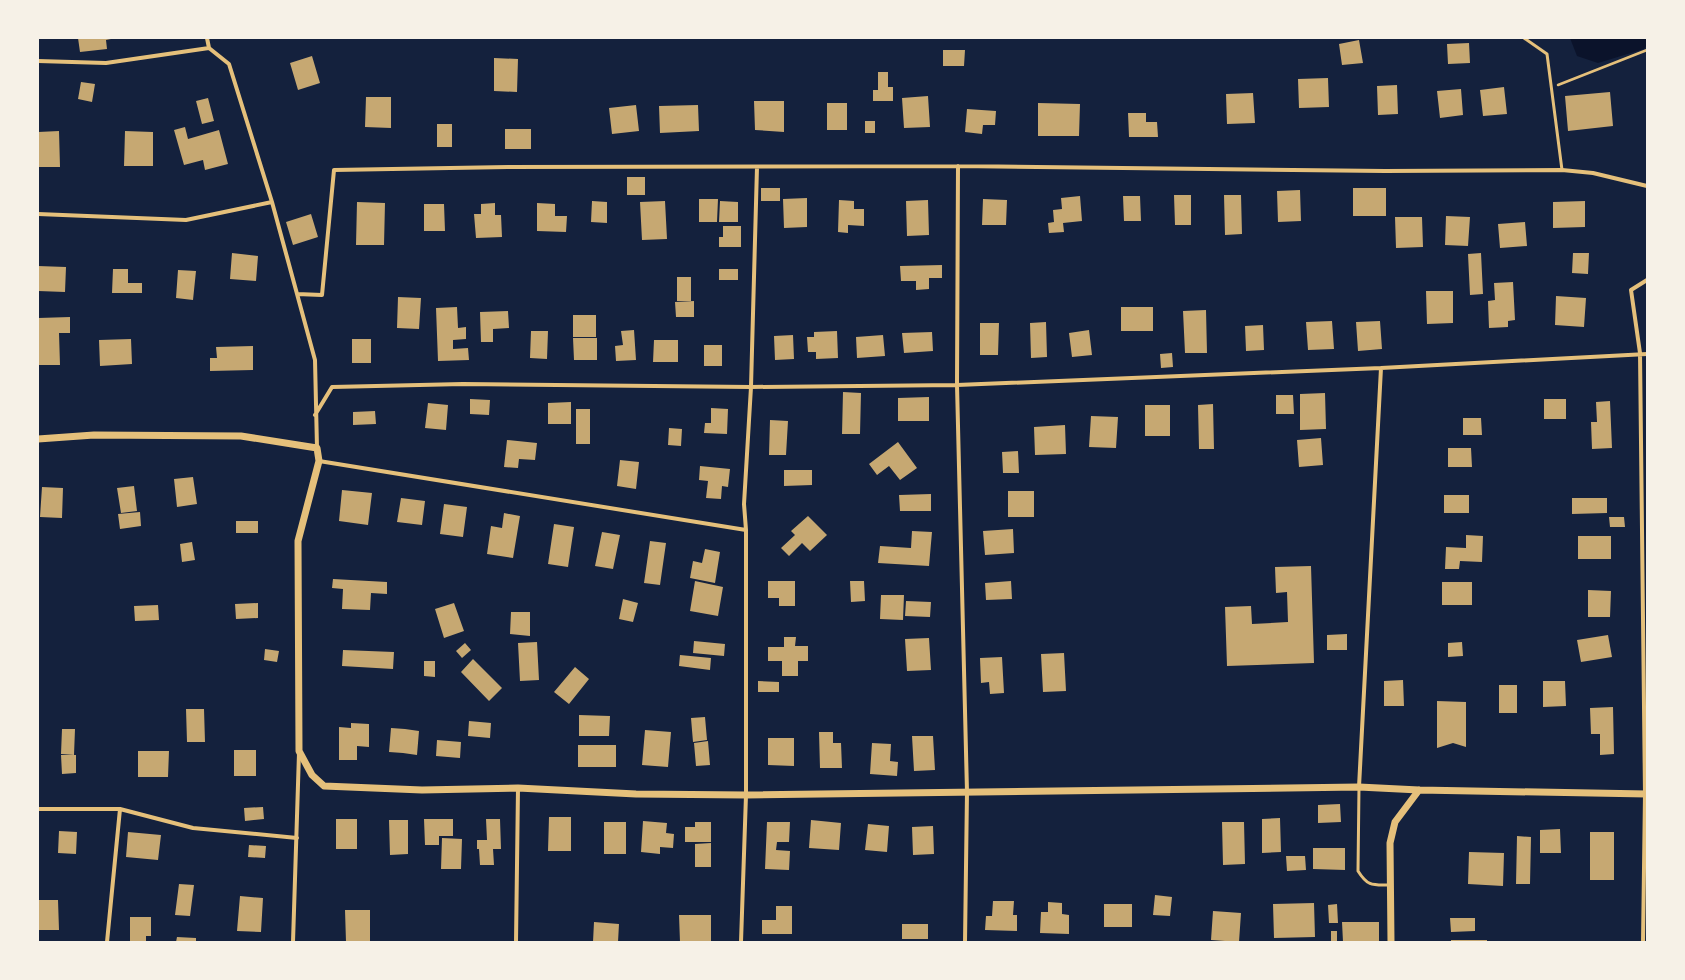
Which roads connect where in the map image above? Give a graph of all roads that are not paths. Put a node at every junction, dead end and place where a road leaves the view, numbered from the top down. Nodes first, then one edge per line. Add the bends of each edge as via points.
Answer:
1 (207, 38) edge
2 (1524, 38) edge
3 (209, 48) junction
4 (38, 61) edge
5 (958, 166) junction
6 (757, 167) junction
7 (1562, 170) junction
8 (1647, 186) edge
9 (272, 202) junction
10 (38, 214) edge
11 (1647, 280) edge
12 (296, 294) junction
13 (1640, 354) junction
14 (1647, 354) edge
15 (1381, 368) junction
16 (956, 385) junction
17 (751, 387) junction
18 (315, 416) junction
19 (38, 438) edge
20 (317, 448) junction
21 (319, 461) junction
22 (746, 530) junction
23 (299, 750) junction
24 (1358, 787) junction
25 (518, 788) junction
26 (1419, 790) junction
27 (966, 792) junction
28 (1646, 794) edge
29 (746, 795) junction
30 (38, 808) edge
31 (120, 809) junction
32 (297, 838) junction
33 (1390, 885) junction
34 (107, 942) edge
35 (293, 942) edge
36 (516, 942) edge
37 (742, 942) edge
38 (965, 942) edge
39 (1391, 942) edge
40 (1643, 942) edge

1 - 3 street
2 - 7 lane via 1547,54
3 - 4 street via 106,63
3 - 9 street via 229,64
5 - 6 street
5 - 7 street via 1386,171
5 - 16 street
6 - 12 street via 334,170 322,295
6 - 17 street
7 - 8 street via 1593,173
9 - 10 street via 186,220
9 - 12 street
11 - 13 street via 1630,290
12 - 18 street via 315,360
13 - 14 street
13 - 15 street
13 - 28 street
15 - 16 street
15 - 24 street
16 - 17 street
16 - 27 street
17 - 18 street via 463,384 332,387
17 - 22 street via 744,504
18 - 20 street
19 - 20 street via 94,435 241,436
20 - 21 street
21 - 22 street
21 - 23 street via 298,541
22 - 29 street
23 - 25 street via 312,775 324,786 422,790
23 - 32 street
24 - 26 street
24 - 27 street
24 - 33 lane via 1358,871 1371,885
25 - 29 street via 636,794
25 - 36 street
26 - 28 street
26 - 33 street via 1395,822 1390,843
27 - 29 street
27 - 38 street
28 - 40 street
29 - 37 street
30 - 31 street
31 - 32 street via 193,828
31 - 34 street
32 - 35 street
33 - 39 street

